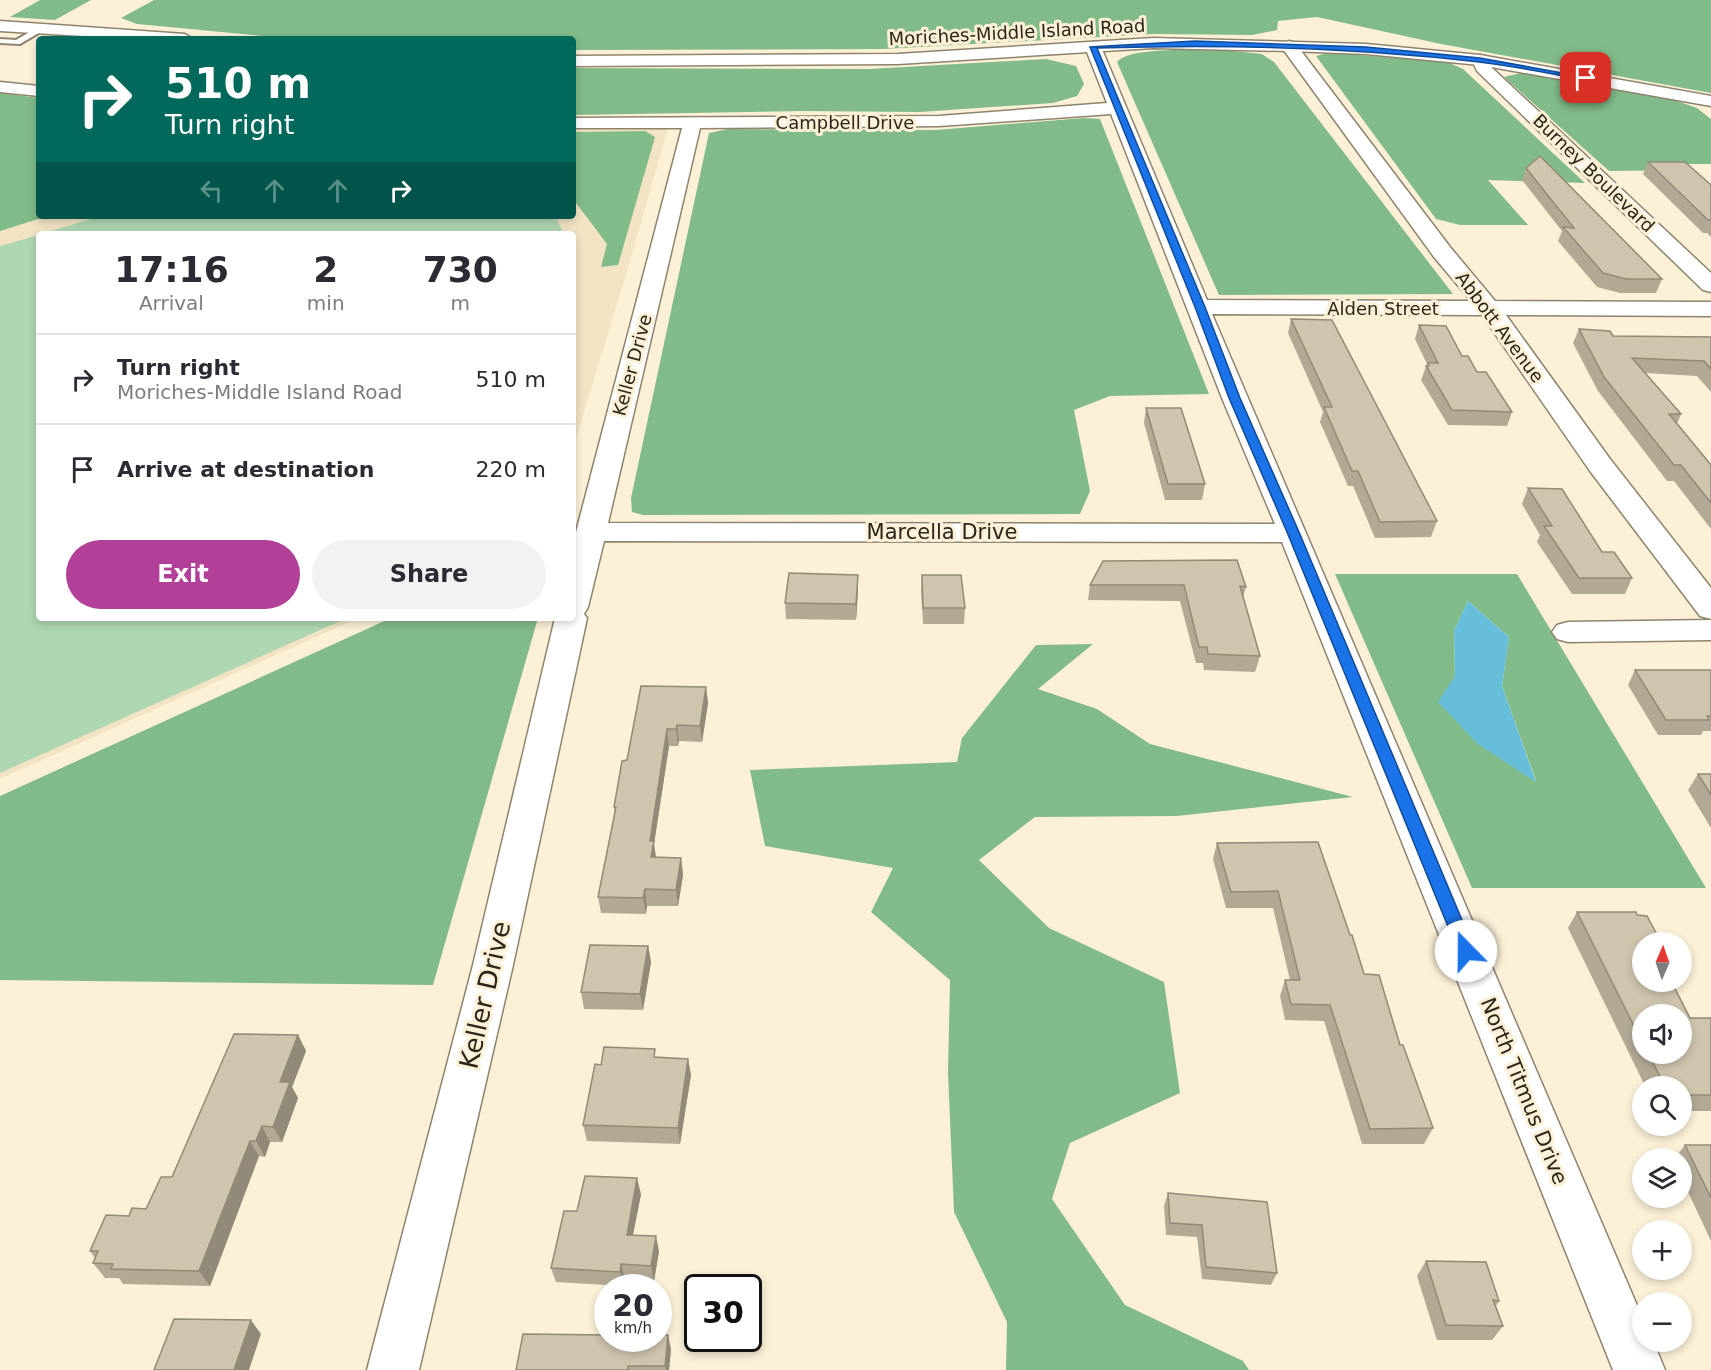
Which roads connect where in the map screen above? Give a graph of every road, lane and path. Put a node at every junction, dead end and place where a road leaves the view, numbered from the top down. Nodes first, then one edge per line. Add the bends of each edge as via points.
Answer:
1 (0, 26) edge
2 (43, 28) junction
3 (146, 36) edge
4 (0, 41) edge
5 (17, 42) junction
6 (1288, 46) junction
7 (1093, 47) junction
8 (0, 50) edge
9 (1480, 60) junction
10 (576, 61) edge
11 (0, 87) edge
12 (36, 91) edge
13 (1711, 101) edge
14 (1116, 108) junction
15 (576, 123) edge
16 (692, 123) junction
17 (1711, 285) edge
18 (1200, 307) junction
19 (1489, 308) junction
20 (1711, 309) edge
21 (590, 532) junction
22 (1293, 532) junction
23 (576, 594) edge
24 (1711, 609) edge
25 (570, 621) edge
26 (1711, 630) edge
27 (1568, 632) dead end
28 (393, 1370) edge
29 (1639, 1370) edge

1 - 2 street
2 - 3 street
2 - 5 lane
4 - 5 lane
5 - 8 lane
6 - 7 street, Moriches-Middle Island Road via 1153,43
6 - 9 street, Moriches-Middle Island Road
6 - 19 street, Abbott Avenue via 1442,252
7 - 10 street, Moriches-Middle Island Road via 898,59
7 - 14 street, North Titmus Drive
9 - 13 street, Moriches-Middle Island Road
9 - 17 street, Burney Boulevard via 1483,68
11 - 12 street
14 - 16 street, Campbell Drive via 939,121
14 - 18 street, North Titmus Drive
15 - 16 street, Campbell Drive
16 - 21 street, Keller Drive
18 - 19 street, Alden Street
18 - 22 street, North Titmus Drive via 1234,398
19 - 20 street, Alden Street
19 - 24 street, Abbott Avenue via 1600,465
21 - 22 street, Marcella Drive
21 - 23 street, Keller Drive
22 - 29 street, North Titmus Drive
25 - 28 street, Keller Drive via 493,965
26 - 27 street

